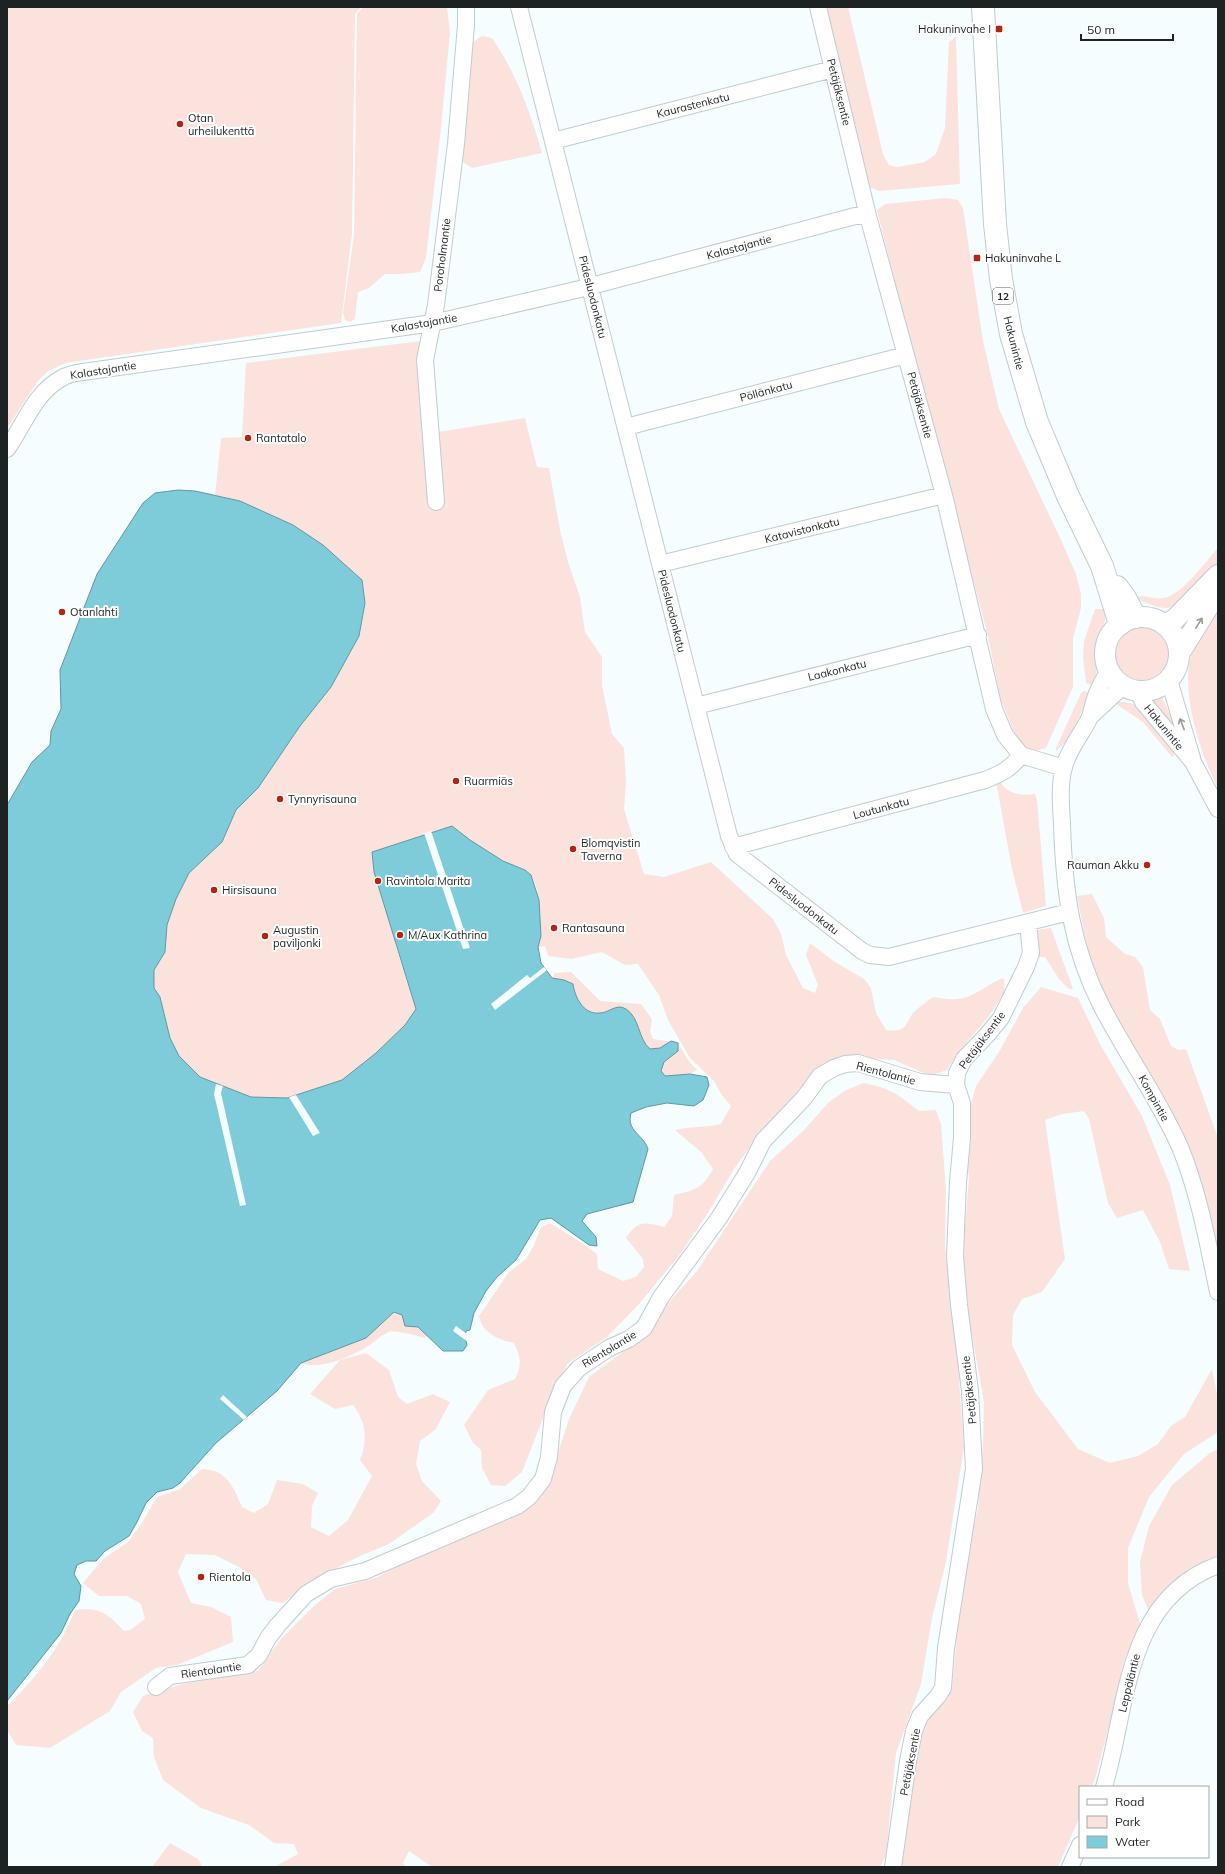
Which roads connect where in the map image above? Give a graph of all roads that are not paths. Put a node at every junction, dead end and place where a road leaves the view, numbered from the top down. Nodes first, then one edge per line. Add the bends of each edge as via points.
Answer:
1 (466, 7) edge
2 (519, 7) edge
3 (818, 7) edge
4 (984, 7) edge
5 (833, 69) junction
6 (552, 141) junction
7 (868, 216) junction
8 (590, 286) junction
9 (433, 323) junction
10 (906, 355) junction
11 (626, 427) junction
12 (7, 449) edge
13 (944, 495) junction
14 (436, 502) dead end
15 (660, 564) junction
16 (1218, 575) edge
17 (1218, 591) edge
18 (1127, 621) junction
19 (1166, 625) junction
20 (978, 635) junction
21 (1180, 654) junction
22 (1109, 670) junction
23 (1169, 680) junction
24 (1130, 688) junction
25 (696, 706) junction
26 (1090, 717) junction
27 (1021, 755) junction
28 (1193, 762) junction
29 (1064, 768) junction
30 (1218, 809) edge
31 (733, 847) junction
32 (1069, 912) junction
33 (1028, 923) junction
34 (956, 1086) junction
35 (1218, 1292) edge
36 (1218, 1565) edge
37 (156, 1688) dead end
38 (1104, 1786) edge
39 (1079, 1847) edge
40 (893, 1867) edge
41 (1070, 1867) edge

1 - 9 street, Poroholmantie via 456,144
2 - 6 street, Pidesluodonkatu
3 - 5 street, Petäjäksentie
4 - 18 highway, Hakunintie / 12 via 995,224 1005,306 1018,362 1037,422 1065,489 1102,566 1125,598
5 - 6 street, Kaurastenkatu
5 - 7 street, Petäjäksentie
6 - 8 street, Pidesluodonkatu
7 - 8 street, Kalastajantie via 848,218
7 - 10 street, Petäjäksentie
8 - 9 street, Kalastajantie
8 - 11 street, Pidesluodonkatu
9 - 12 street, Kalastajantie via 63,376 40,396
9 - 14 street, Poroholmantie via 425,360
10 - 11 street, Pöllänkatu
10 - 13 street, Petäjäksentie
11 - 15 street, Pidesluodonkatu
13 - 15 street, Katavistonkatu
13 - 20 street, Petäjäksentie
15 - 25 street, Pidesluodonkatu
16 - 19 main road
21 -> 17 main road
18 - 19 main road via 1151,618
18 - 22 main road via 1111,633 1106,645 1105,658
19 - 21 main road via 1174,634
20 - 25 street, Laakonkatu
20 - 27 street, Petäjäksentie via 994,709 1005,735
21 - 23 main road via 1178,664
22 - 24 main road via 1115,679
22 - 26 street
23 - 24 main road via 1149,691
28 -> 23 street, Hakunintie
24 - 26 street
24 - 28 street, Hakunintie
25 - 31 street, Pidesluodonkatu
26 - 29 street via 1075,741
27 - 29 street
27 - 31 street, Loutunkatu via 1006,771 985,780
28 - 30 street, Hakunintie
29 - 32 street via 1062,814
31 - 33 street, Pidesluodonkatu via 743,859 870,955 889,957
32 - 33 street, Pidesluodonkatu
32 - 35 street, Kompintie via 1080,956 1101,1005 1164,1115 1188,1168 1201,1212
33 - 34 street, Petäjäksentie via 1030,953 1026,967 1000,1018 987,1036 964,1059 957,1073
34 - 37 street, Rientolantie via 920,1082 858,1063 845,1064 820,1076 804,1098 763,1141 719,1218 661,1297 644,1328 578,1368 563,1386 553,1412 549,1456 543,1479 528,1496 517,1506 365,1571 331,1579 306,1594 278,1625 259,1654 248,1665 170,1676
34 - 40 street, Petäjäksentie via 962,1103 956,1256 959,1305 970,1390 974,1469 946,1648 943,1688 920,1716 914,1730
36 - 38 street, Leppäläntie via 1181,1587 1148,1626 1131,1668
39 - 41 street

